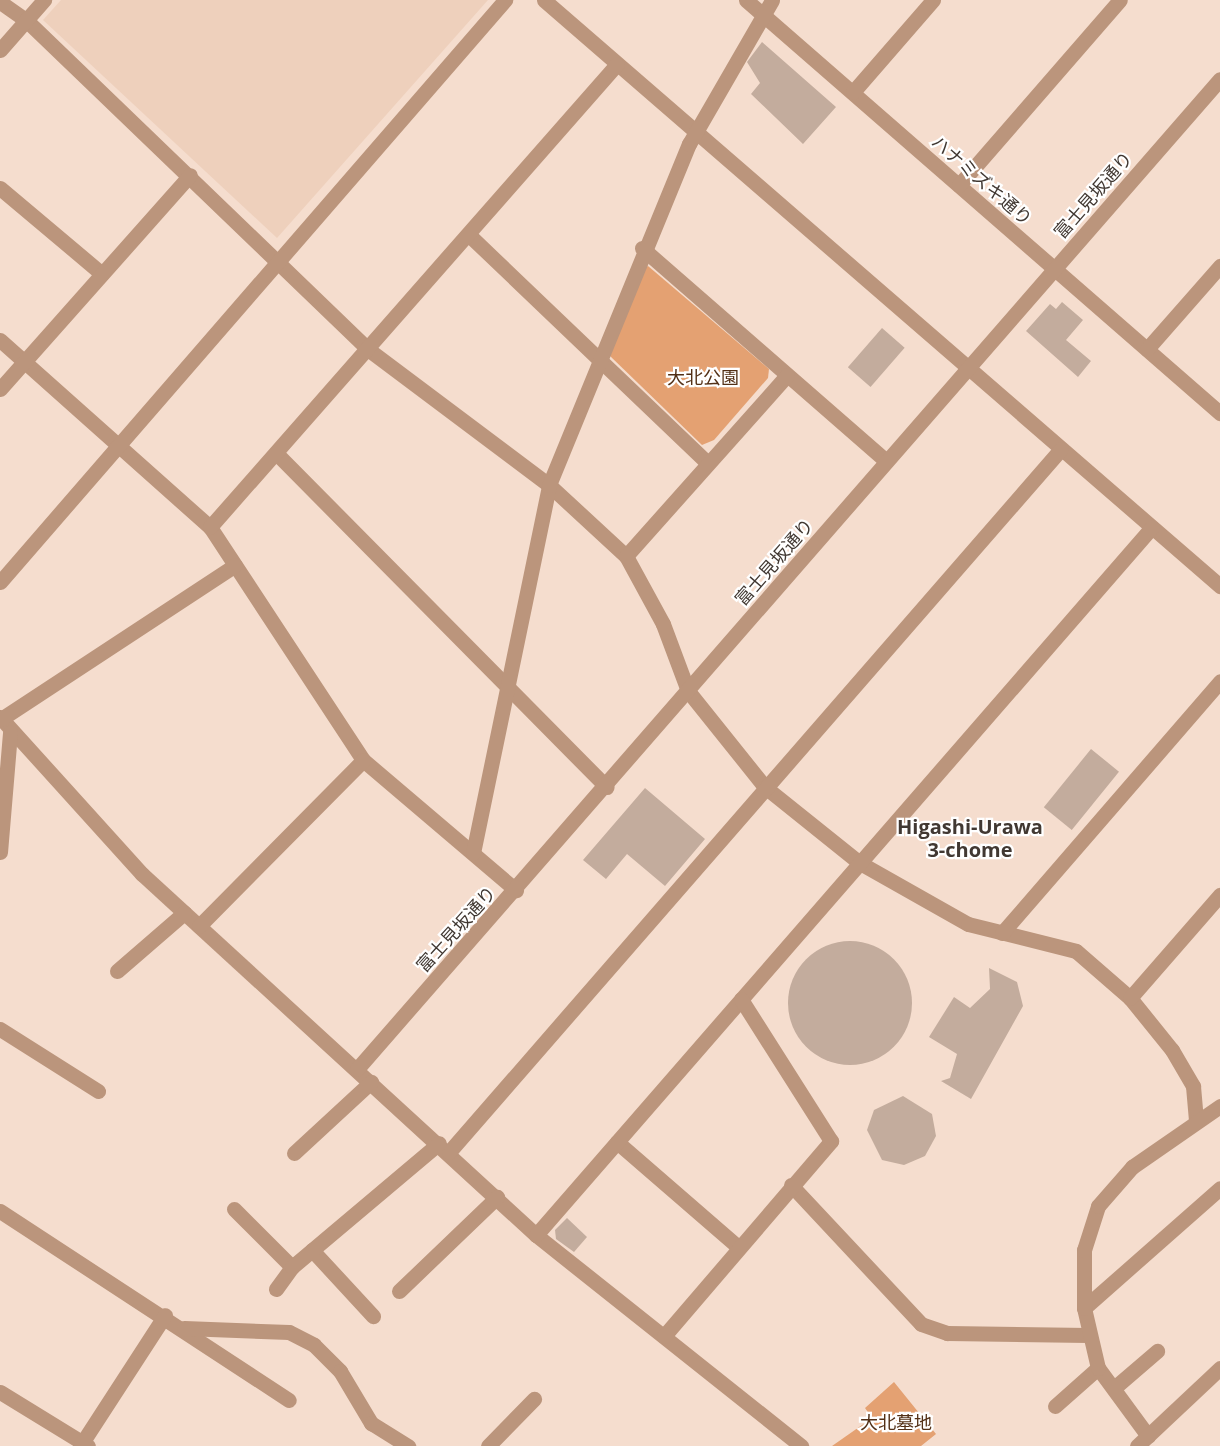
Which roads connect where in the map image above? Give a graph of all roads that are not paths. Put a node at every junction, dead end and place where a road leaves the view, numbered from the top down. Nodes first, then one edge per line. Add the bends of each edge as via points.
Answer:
1 (44, 0) edge
2 (505, 0) edge
3 (543, 0) edge
4 (746, 0) edge
5 (772, 0) edge
6 (933, 0) edge
7 (1120, 0) edge
8 (0, 2) edge
9 (763, 15) junction
10 (27, 20) junction
11 (0, 50) edge
12 (617, 64) junction
13 (1220, 78) edge
14 (853, 92) junction
15 (696, 130) junction
16 (190, 175) junction
17 (959, 185) junction
18 (0, 188) edge
19 (469, 235) junction
20 (642, 248) junction
21 (279, 260) junction
22 (1220, 266) edge
23 (1054, 269) junction
24 (102, 274) junction
25 (0, 340) edge
26 (1148, 349) junction
27 (369, 350) junction
28 (599, 356) junction
29 (25, 361) junction
30 (968, 368) junction
31 (787, 375) junction
32 (0, 389) edge
33 (1220, 412) edge
34 (120, 443) junction
35 (1061, 448) junction
36 (276, 453) junction
37 (886, 461) junction
38 (708, 463) junction
39 (549, 485) junction
40 (210, 527) junction
41 (1152, 527) junction
42 (626, 556) junction
43 (235, 565) junction
44 (0, 582) edge
45 (1220, 586) edge
46 (1220, 681) edge
47 (506, 686) junction
48 (688, 691) junction
49 (1, 718) edge
50 (10, 732) junction
51 (4, 749) edge
52 (363, 759) junction
53 (606, 787) junction
54 (765, 787) junction
55 (1, 850) edge
56 (473, 853) junction
57 (860, 863) junction
58 (516, 890) junction
59 (1220, 895) edge
60 (184, 913) junction
61 (199, 926) junction
62 (1002, 933) junction
63 (117, 971) dead end
64 (1130, 998) junction
65 (741, 999) junction
66 (0, 1029) edge
67 (357, 1069) junction
68 (371, 1082) junction
69 (98, 1090) dead end
70 (1220, 1106) edge
71 (1197, 1120) junction
72 (617, 1142) junction
73 (444, 1147) junction
74 (294, 1153) dead end
75 (791, 1185) junction
76 (1220, 1188) edge
77 (497, 1197) junction
78 (234, 1209) dead end
79 (0, 1211) edge
80 (536, 1235) junction
81 (737, 1246) junction
82 (312, 1250) junction
83 (292, 1267) junction
84 (276, 1289) dead end
85 (399, 1291) dead end
86 (1084, 1308) junction
87 (165, 1315) junction
88 (373, 1316) dead end
89 (184, 1328) junction
90 (1088, 1335) junction
91 (664, 1336) junction
92 (1157, 1351) dead end
93 (1098, 1368) junction
94 (1220, 1368) edge
95 (1114, 1388) junction
96 (0, 1392) edge
97 (534, 1399) dead end
98 (289, 1400) dead end
99 (1055, 1406) dead end
100 (1142, 1441) edge
101 (83, 1445) edge
102 (408, 1446) edge
103 (488, 1446) edge
104 (801, 1446) edge

1 - 10 street
2 - 21 street
3 - 12 street
4 - 9 street, ハナミズキ通り
5 - 9 street
6 - 14 street
7 - 17 street
8 - 10 street
9 - 14 street, ハナミズキ通り
9 - 15 street
10 - 11 street
10 - 16 street
12 - 15 street
12 - 19 street
13 - 23 street, 富士見坂通り
14 - 17 street, ハナミズキ通り
15 - 20 street
15 - 30 street
16 - 21 street
16 - 24 street
17 - 23 street, ハナミズキ通り
18 - 24 street
19 - 27 street
19 - 28 street
20 - 28 street
20 - 31 street
21 - 27 street
21 - 34 street
22 - 26 street
23 - 26 street, ハナミズキ通り
23 - 30 street, 富士見坂通り
24 - 29 street
25 - 29 street
26 - 33 street, ハナミズキ通り
27 - 36 street
27 - 39 street
28 - 38 street
28 - 39 street
29 - 32 street
29 - 34 street
30 - 35 street
30 - 37 street, 富士見坂通り
31 - 37 street
31 - 38 street
34 - 40 street
34 - 44 street
35 - 41 street
35 - 54 street
36 - 40 street
36 - 47 street
37 - 48 street, 富士見坂通り
38 - 42 street
39 - 42 street
39 - 47 street
40 - 43 street
41 - 45 street
41 - 57 street
42 - 48 street via 663,624
43 - 49 street
43 - 52 street
46 - 62 street
47 - 53 street
47 - 56 street
48 - 53 street, 富士見坂通り
48 - 54 street
49 - 50 street
50 - 51 street
50 - 60 street
51 - 55 street
52 - 56 street
52 - 61 street
53 - 58 street, 富士見坂通り
54 - 57 street
54 - 73 street
56 - 58 street
57 - 62 street via 968,924
57 - 65 street
58 - 67 street, 富士見坂通り
59 - 64 street
60 - 61 street
60 - 63 street
61 - 67 street
62 - 64 street via 1076,951
64 - 71 street via 1172,1050 1193,1086
65 - 72 street
65 - 75 street via 831,1141
66 - 69 street
67 - 68 street
68 - 73 street
68 - 74 street
70 - 71 street
71 - 86 street via 1132,1167 1098,1206 1084,1250
72 - 80 street
72 - 81 street
73 - 77 street
73 - 82 street
75 - 81 street
75 - 90 street via 921,1324 947,1333
76 - 86 street
77 - 80 street
77 - 85 street
78 - 83 street
79 - 87 street
80 - 91 street
81 - 91 street
82 - 83 street
82 - 88 street
83 - 84 street
86 - 90 street
87 - 89 street
87 - 101 street
89 - 98 street via 190,1339
89 - 102 street via 268,1330 314,1345 340,1371 372,1424
90 - 93 street
91 - 104 street
92 - 95 street
93 - 95 street
93 - 99 street
94 - 100 street
95 - 100 street
96 - 101 street
97 - 103 street

